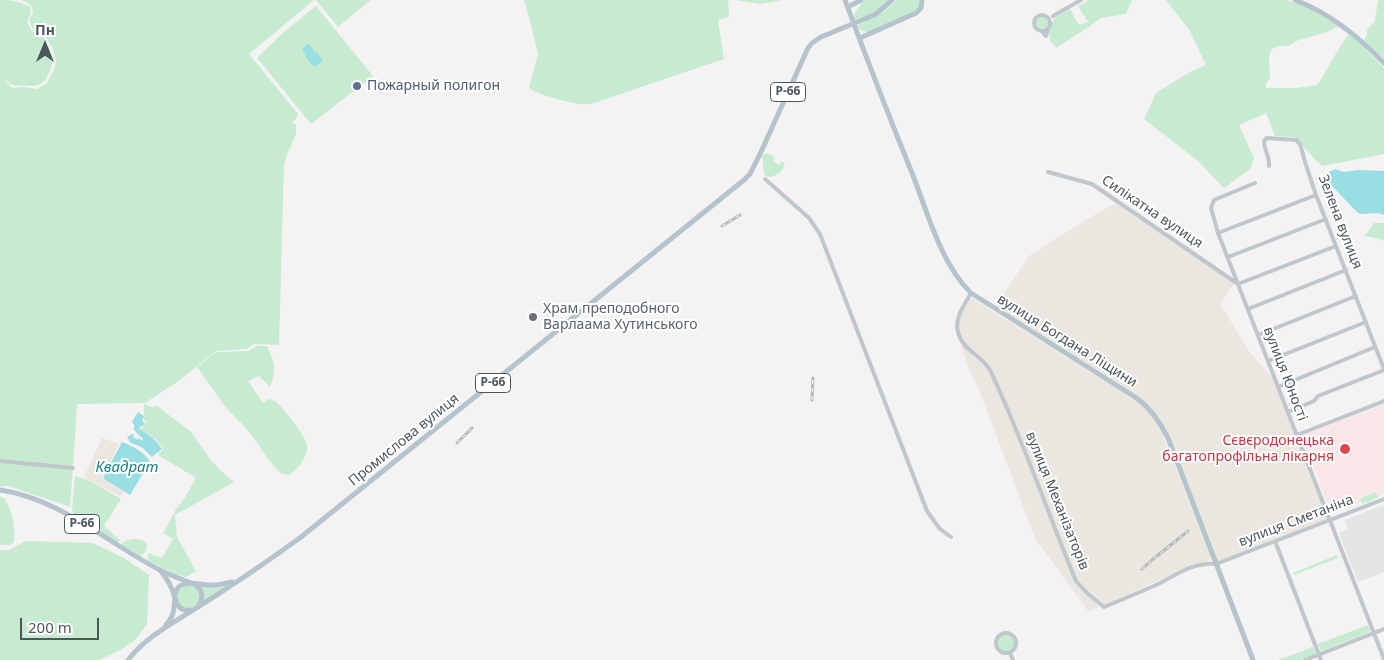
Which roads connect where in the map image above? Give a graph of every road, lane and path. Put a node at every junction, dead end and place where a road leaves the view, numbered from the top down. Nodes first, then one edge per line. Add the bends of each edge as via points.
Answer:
1 (845, 0) edge
2 (861, 0) edge
3 (892, 0) edge
4 (922, 0) edge
5 (1081, 0) edge
6 (1295, 0) edge
7 (848, 7) junction
8 (1045, 16) junction
9 (1054, 16) junction
10 (1049, 25) junction
11 (860, 38) junction
12 (1384, 63) edge
13 (1269, 166) dead end
14 (1048, 172) dead end
15 (765, 179) dead end
16 (1255, 184) dead end
17 (1316, 195) junction
18 (1326, 219) junction
19 (1218, 232) junction
20 (1336, 246) junction
21 (1228, 257) junction
22 (1346, 270) junction
23 (1238, 284) junction
24 (971, 293) junction
25 (1356, 296) junction
26 (1248, 309) junction
27 (1366, 322) junction
28 (1258, 335) junction
29 (1375, 347) junction
30 (1268, 361) junction
31 (1384, 369) edge
32 (1278, 386) junction
33 (1384, 401) edge
34 (1288, 412) junction
35 (1297, 435) junction
36 (0, 461) edge
37 (73, 468) dead end
38 (0, 490) edge
39 (1384, 499) edge
40 (1330, 520) junction
41 (951, 537) dead end
42 (1275, 541) junction
43 (1216, 564) junction
44 (160, 570) junction
45 (238, 580) junction
46 (190, 582) junction
47 (175, 599) junction
48 (196, 608) junction
49 (1384, 629) edge
50 (158, 632) junction
51 (1374, 633) junction
52 (1008, 653) junction
53 (1319, 654) junction
54 (128, 660) edge
55 (1013, 660) edge
56 (1253, 660) edge
57 (1304, 660) edge
58 (1321, 660) edge
59 (1384, 660) edge

1 - 7 main road
2 - 7 main road
3 - 45 main road, Промислова вулиця / Р-66, bridge via 876,14 821,36 808,48 761,152 744,180 317,524
4 - 11 main road via 916,13
5 - 9 street
6 - 12 main road via 1335,20
7 - 11 main road, вулиця Богдана Ліщини
8 - 9 street
8 - 10 street
8 - 10 street via 1034,20 1038,29
9 - 10 street
11 - 24 main road, вулиця Богдана Ліщини via 942,249 956,276
13 - 17 street, Зелена вулиця via 1264,144 1267,138 1296,140
14 - 23 street, Силікатна вулиця via 1092,184
15 - 41 street via 809,218 820,234 928,512 940,529
16 - 19 street, вулиця Юності via 1214,200 1211,208
17 - 18 street, Зелена вулиця
17 - 19 street
18 - 20 street, Зелена вулиця
18 - 21 street
19 - 21 street, вулиця Юності
20 - 22 street, Зелена вулиця
20 - 23 street
21 - 23 street, вулиця Юності
22 - 25 street, Зелена вулиця
22 - 26 street
23 - 26 street, вулиця Юності
24 - 43 main road, вулиця Богдана Ліщини via 1152,411 1168,438
24 - 43 street, вулиця Механізаторів via 958,315 958,333 964,345 987,364 1008,408 1076,581 1104,607 1188,569
25 - 27 street, Зелена вулиця
25 - 28 street
26 - 28 street, вулиця Юності
27 - 29 street, Зелена вулиця
27 - 30 street
28 - 30 street, вулиця Юності
29 - 31 street, Зелена вулиця
29 - 32 street
30 - 32 street, вулиця Юності
31 - 34 street
32 - 34 street, вулиця Юності
33 - 35 street
34 - 35 street, вулиця Юності
35 - 40 street, вулиця Юності
36 - 37 street
38 - 44 main road, Р-66 via 50,506
39 - 40 street, вулиця Сметаніна
40 - 42 street, вулиця Сметаніна
40 - 51 street, вулиця Юності
42 - 43 street, вулиця Сметаніна
42 - 53 street
43 - 56 main road, вулиця Богдана Ліщини
44 - 46 main road, Р-66
44 - 47 main road
45 - 46 main road, Промислова вулиця / Р-66 via 212,585
45 - 48 main road, Промислова вулиця / Р-66
46 - 47 main road via 178,587
46 - 48 main road via 202,592 201,603
47 - 48 main road via 182,609
47 - 50 main road, Промислова вулиця via 171,619
48 - 50 main road, Промислова вулиця
49 - 51 street
50 - 54 main road, Промислова вулиця
51 - 53 street
51 - 59 street, вулиця Юності
52 - 52 street via 1014,649 1016,641 1012,634 1003,633 997,637 995,645 999,651
52 - 55 street
53 - 57 street
53 - 58 street

